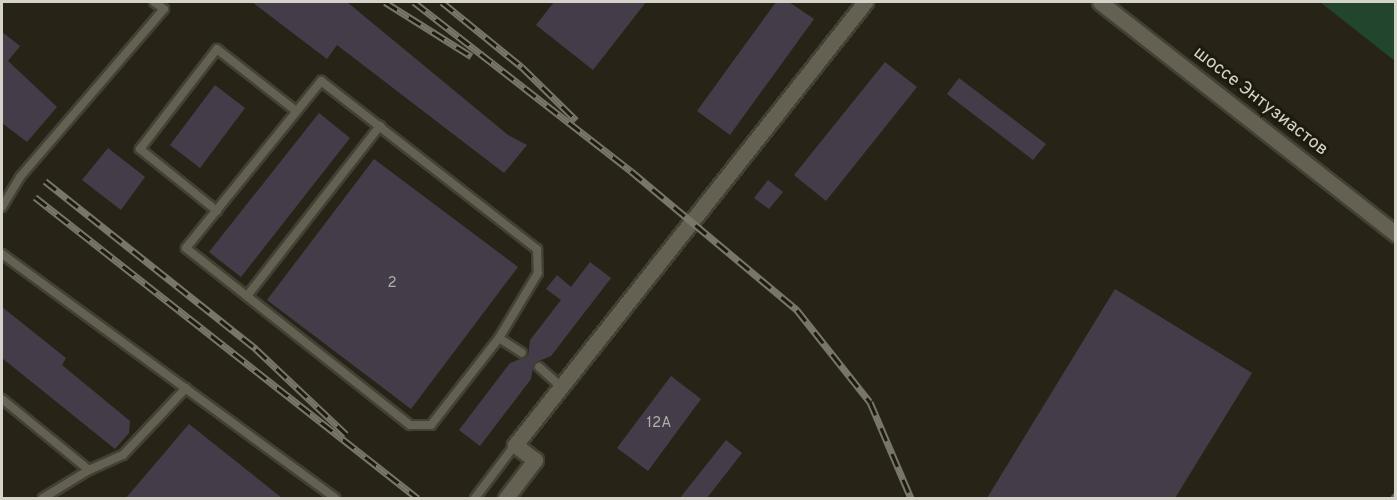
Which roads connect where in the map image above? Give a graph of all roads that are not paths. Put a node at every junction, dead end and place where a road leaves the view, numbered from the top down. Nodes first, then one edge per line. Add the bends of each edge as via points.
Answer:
1 (154, 2) edge
2 (865, 2) edge
3 (1100, 2) edge
4 (296, 111) junction
5 (380, 126) junction
6 (2, 207) edge
7 (217, 211) junction
8 (1395, 234) edge
9 (2, 254) edge
10 (246, 296) junction
11 (499, 338) junction
12 (522, 353) dead end
13 (539, 367) dead end
14 (561, 387) junction
15 (186, 388) junction
16 (2, 399) edge
17 (515, 445) junction
18 (89, 470) junction
19 (44, 498) edge
20 (335, 498) edge
21 (475, 498) edge
22 (506, 498) edge

1 - 6 lane via 164,9 20,177
2 - 14 street
3 - 8 street, шоссе Энтузиастов
4 - 5 lane via 321,81
4 - 7 lane
4 - 7 lane via 217,50 140,149
5 - 10 lane
5 - 11 lane via 537,249 538,273
7 - 10 lane via 186,248
9 - 15 lane
10 - 11 lane via 410,425 422,427 431,425
11 - 12 lane
13 - 14 lane
14 - 17 street
15 - 18 lane via 123,455
15 - 20 lane
16 - 18 lane
17 - 21 lane
17 - 22 street via 535,460
18 - 19 lane

